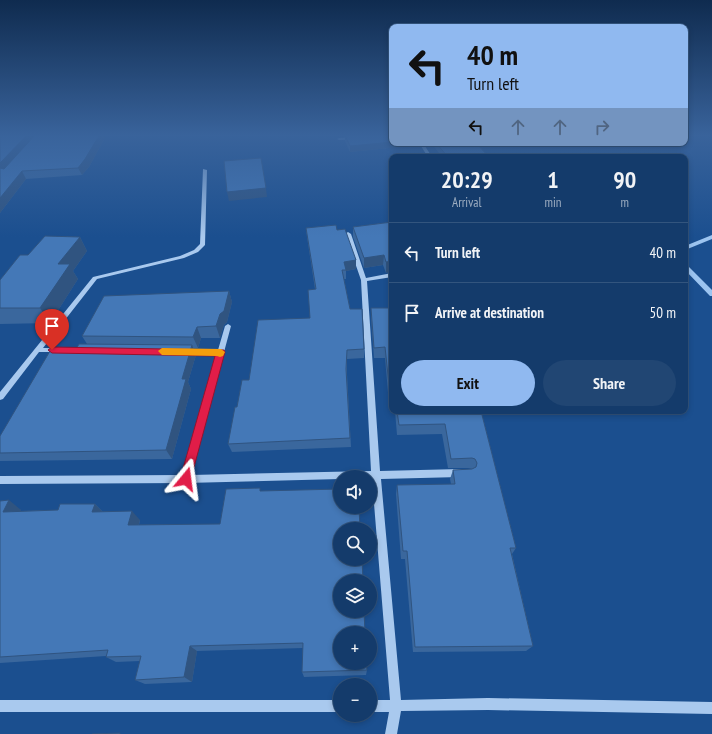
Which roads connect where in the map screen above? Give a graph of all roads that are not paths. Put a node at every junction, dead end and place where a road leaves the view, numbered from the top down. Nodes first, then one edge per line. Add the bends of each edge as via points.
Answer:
1 (205, 170) dead end
2 (348, 234) edge
3 (389, 276) edge
4 (364, 280) junction
5 (228, 326) dead end
6 (37, 350) junction
7 (90, 350) edge
8 (175, 352) edge
9 (221, 352) junction
10 (0, 397) edge
11 (376, 470) edge
12 (468, 473) edge
13 (377, 476) edge
14 (333, 477) edge
15 (186, 479) junction
16 (0, 480) edge
17 (377, 488) edge
18 (0, 706) edge
19 (333, 706) edge
20 (377, 706) edge
21 (396, 706) junction
22 (712, 708) edge
23 (391, 734) edge

1 - 6 street via 203,244 196,251 182,257 95,278
2 - 4 street
3 - 4 street
4 - 11 street
5 - 9 street
6 - 7 street
6 - 10 street
8 - 9 street
9 - 15 street
12 - 13 street
14 - 15 street
15 - 16 street
17 - 21 street
18 - 19 street
20 - 21 street
21 - 22 street via 488,704
21 - 23 street

